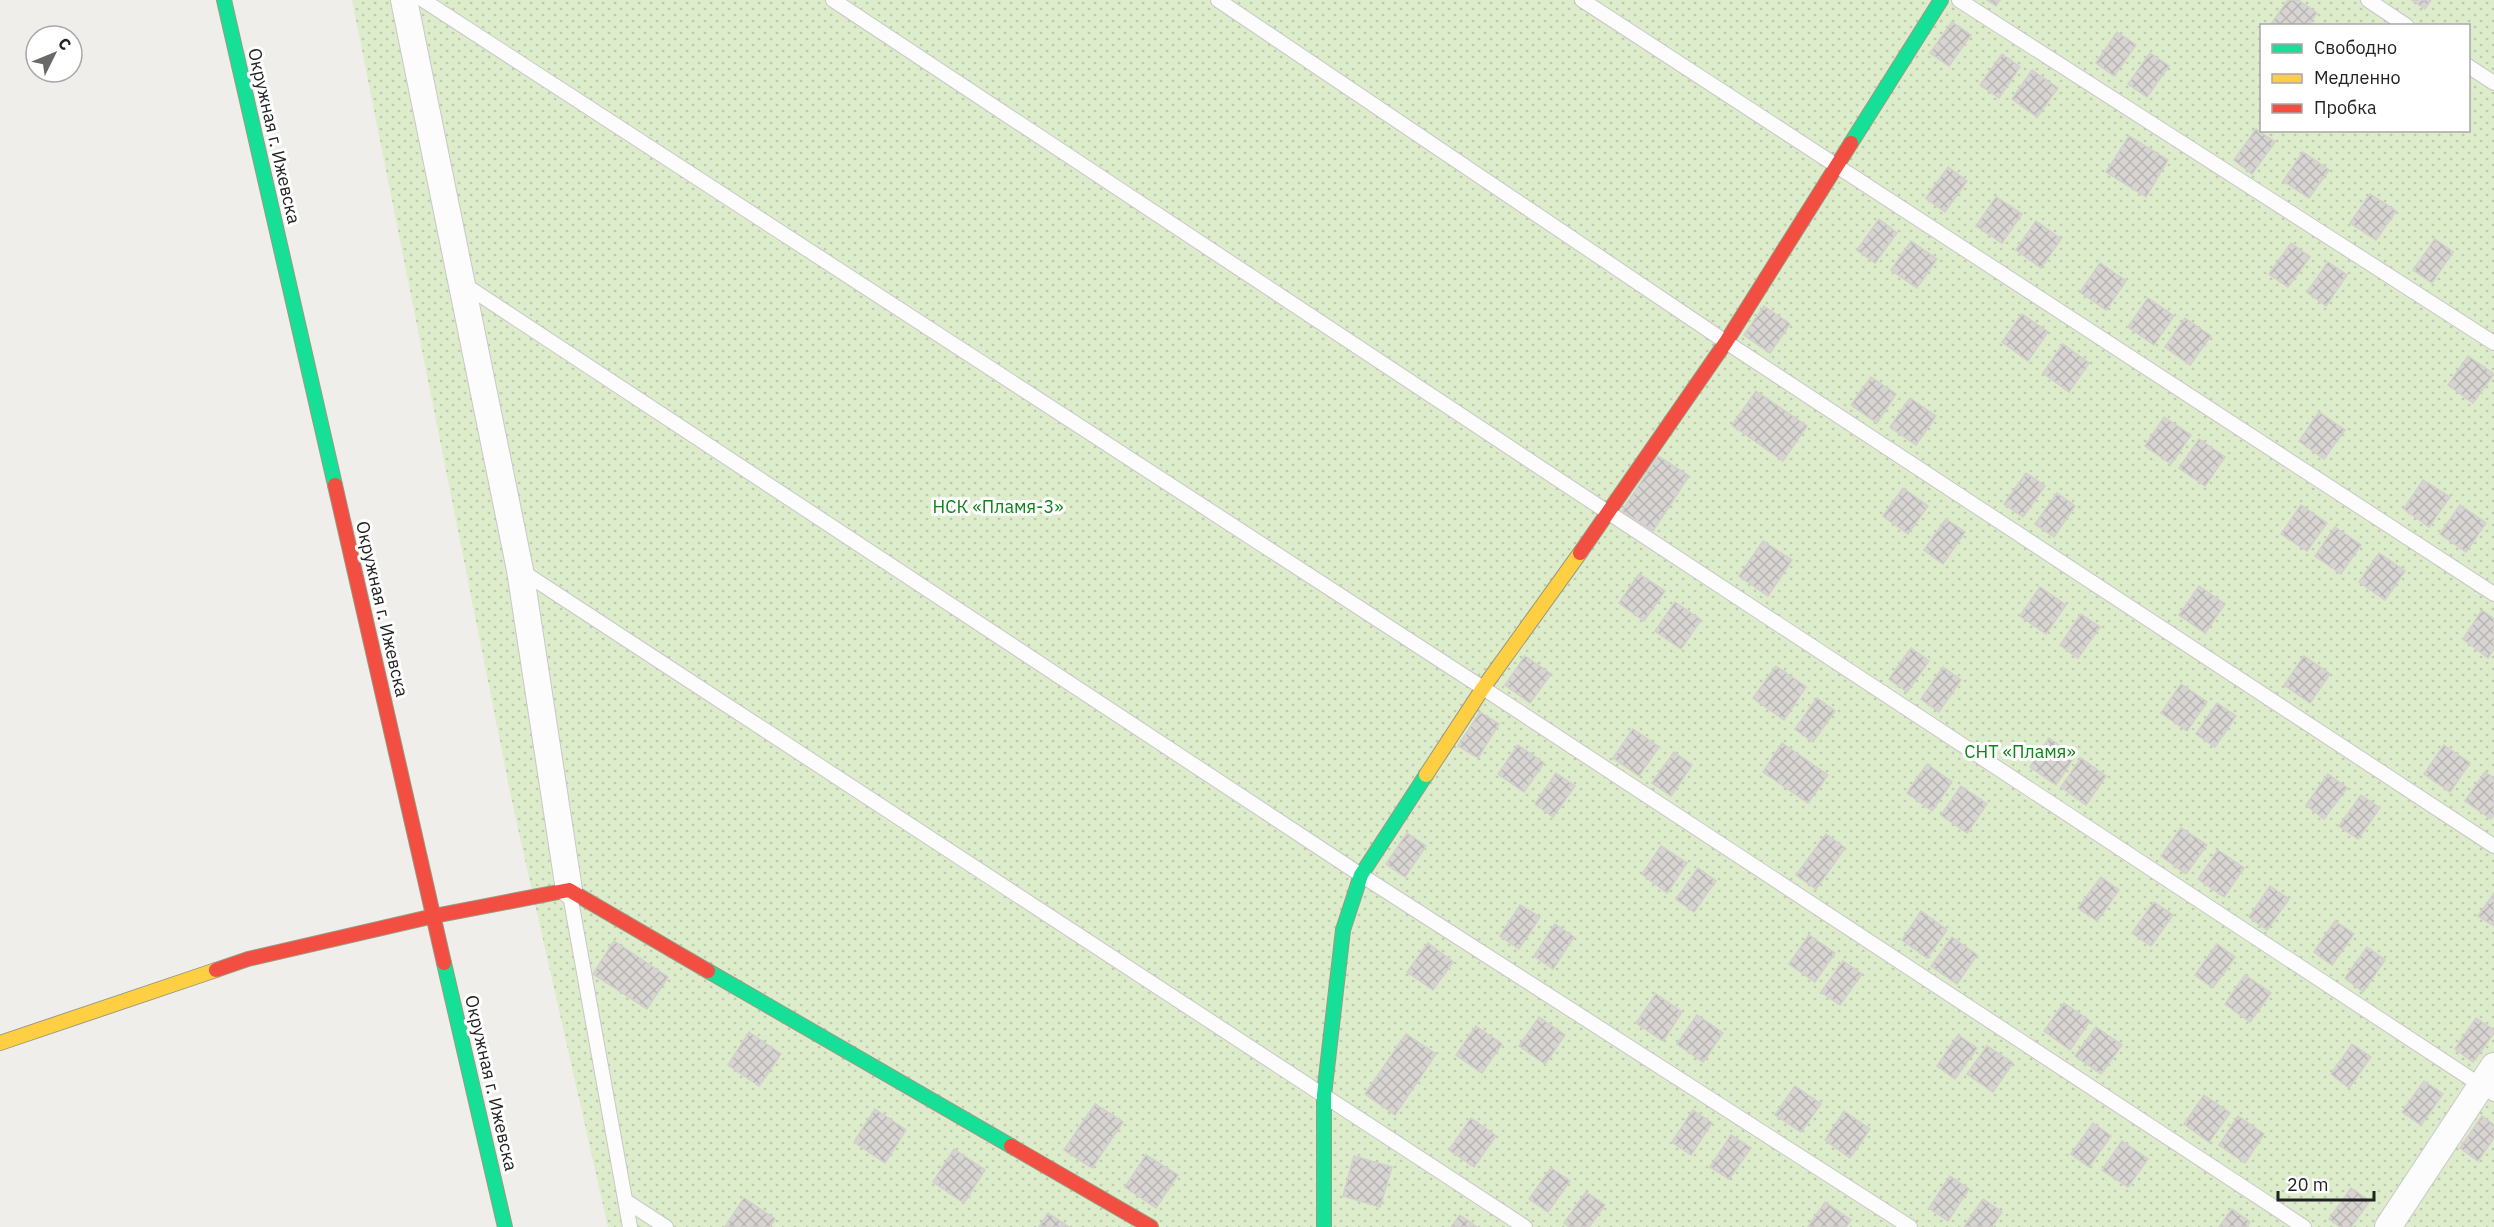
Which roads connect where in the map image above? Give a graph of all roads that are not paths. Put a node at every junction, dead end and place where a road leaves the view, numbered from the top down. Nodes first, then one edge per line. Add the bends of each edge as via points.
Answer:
1 (224, 0) edge
2 (404, 0) edge
3 (423, 0) edge
4 (833, 0) edge
5 (1218, 0) edge
6 (1582, 0) edge
7 (1941, 0) edge
8 (1959, 0) edge
9 (2368, 0) edge
10 (2404, 24) edge
11 (2470, 67) edge
12 (2494, 82) edge
13 (1836, 166) junction
14 (461, 281) junction
15 (1726, 342) junction
16 (2494, 343) edge
17 (1609, 513) junction
18 (520, 570) junction
19 (2494, 594) edge
20 (1483, 688) junction
21 (2494, 846) edge
22 (1361, 874) junction
23 (569, 890) junction
24 (434, 916) junction
25 (0, 1043) edge
26 (2490, 1082) edge
27 (1324, 1095) junction
28 (626, 1201) junction
29 (506, 1227) edge
30 (630, 1227) edge
31 (666, 1227) edge
32 (1151, 1227) edge
33 (1324, 1227) edge
34 (1525, 1227) edge
35 (1910, 1227) edge
36 (2304, 1227) edge
37 (2388, 1227) edge

1 - 24 street, Окружная г. Ижевска
2 - 14 street
3 - 20 lane
4 - 17 lane
5 - 15 lane
6 - 13 lane
7 - 13 street
8 - 16 lane
9 - 10 lane
11 - 12 lane
13 - 15 street
13 - 19 lane
14 - 18 street
14 - 22 lane
15 - 17 street
15 - 21 lane
17 - 20 street
17 - 26 lane
18 - 23 street
18 - 27 lane
20 - 22 street
20 - 36 lane
22 - 27 street via 1343,930
22 - 35 lane
23 - 24 street
23 - 28 lane
23 - 32 street
24 - 25 street via 248,959
24 - 29 street, Окружная г. Ижевска
26 - 37 street
27 - 33 street
27 - 34 lane
28 - 30 lane
28 - 31 lane

